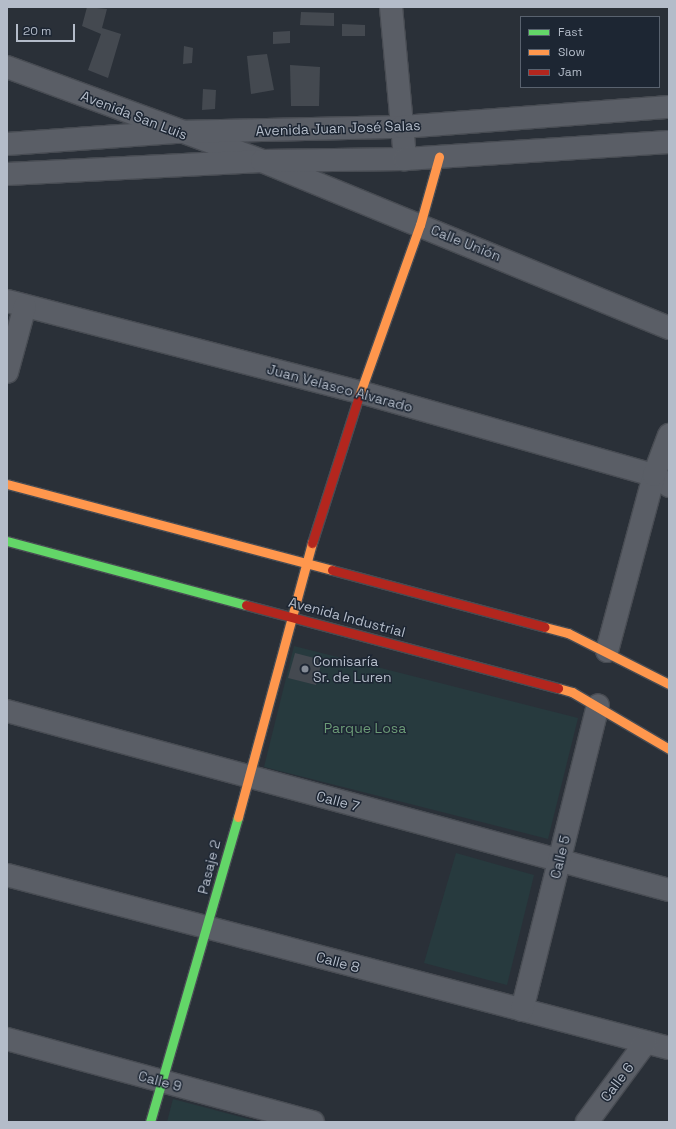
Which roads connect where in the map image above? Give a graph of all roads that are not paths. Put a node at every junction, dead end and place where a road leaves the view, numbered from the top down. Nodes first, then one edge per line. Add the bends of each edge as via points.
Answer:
1 (391, 7) edge
2 (7, 66) edge
3 (669, 107) edge
4 (402, 127) junction
5 (176, 132) junction
6 (669, 142) edge
7 (7, 144) edge
8 (439, 157) junction
9 (404, 159) junction
10 (262, 161) junction
11 (7, 174) edge
12 (420, 224) junction
13 (16, 304) edge
14 (669, 328) edge
15 (7, 372) edge
16 (360, 392) junction
17 (669, 435) edge
18 (662, 480) edge
19 (7, 484) edge
20 (7, 541) edge
21 (304, 564) junction
22 (292, 617) junction
23 (608, 651) junction
24 (669, 684) edge
25 (598, 705) junction
26 (7, 711) edge
27 (669, 749) edge
28 (246, 776) junction
29 (559, 860) junction
30 (7, 875) edge
31 (669, 890) edge
32 (209, 928) junction
33 (522, 1010) junction
34 (7, 1039) edge
35 (646, 1042) junction
36 (669, 1048) edge
37 (162, 1081) junction
38 (150, 1122) edge
39 (312, 1122) edge
40 (587, 1122) edge

1 - 4 street
2 - 5 street, Avenida San Luis
3 - 4 street, Avenida Juan José Salas
4 - 5 street, Avenida Juan José Salas
4 - 9 street
5 - 7 street, Avenida Juan José Salas
5 - 10 street, Avenida San Luis
6 - 8 street
8 - 9 street
8 - 12 street, Pasaje 2
9 - 10 street
10 - 11 street
10 - 12 street, Calle Unión
12 - 14 street, Calle Unión
12 - 16 street, Pasaje 2
13 - 15 street
13 - 16 street, Juan Velasco Alvarado
16 - 18 street, Juan Velasco Alvarado
16 - 21 street, Pasaje 2
17 - 18 street
18 - 23 street
19 - 21 street
20 - 22 street, Avenida Industrial
21 - 22 street, Pasaje 2
21 - 23 street via 568,633
22 - 25 street, Avenida Industrial via 572,692
22 - 28 street, Pasaje 2
23 - 24 street
25 - 27 street, Avenida Industrial
25 - 29 street, Calle 5
26 - 28 street, Calle 7
28 - 29 street, Calle 7
28 - 32 street, Pasaje 2
29 - 31 street, Calle 7
29 - 33 street, Calle 5
30 - 32 street, Calle 8
32 - 33 street, Calle 8
32 - 37 street, Pasaje 2
33 - 35 street, Calle 8
34 - 37 street, Calle 9
35 - 36 street, Calle 8
35 - 40 street, Calle 6
37 - 38 street, Pasaje 2
37 - 39 street, Calle 9

